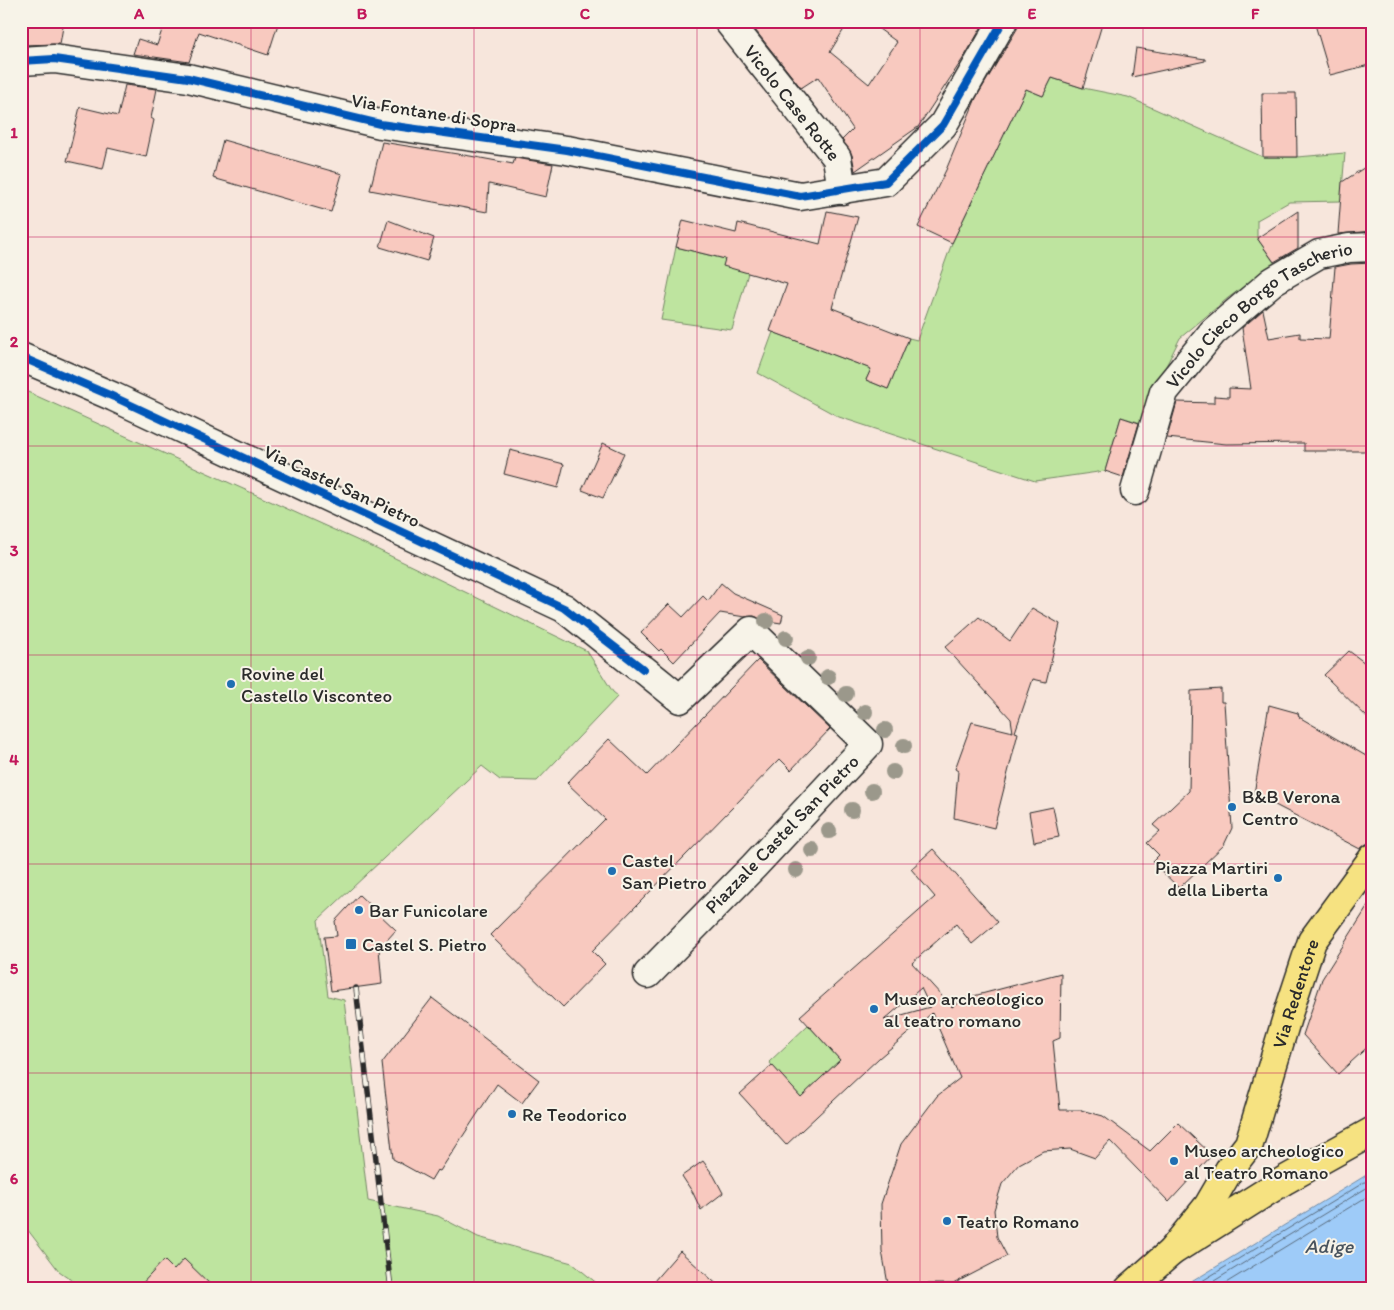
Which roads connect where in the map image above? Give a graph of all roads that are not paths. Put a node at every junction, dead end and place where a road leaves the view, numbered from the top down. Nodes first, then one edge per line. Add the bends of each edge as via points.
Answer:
1 (728, 21) edge
2 (1003, 21) edge
3 (21, 60) edge
4 (842, 190) junction
5 (1373, 247) edge
6 (21, 357) edge
7 (1135, 491) dead end
8 (640, 668) joint
9 (1373, 858) edge
10 (648, 974) dead end
11 (1373, 1131) edge
12 (1249, 1144) junction
13 (1267, 1190) junction
14 (1171, 1252) junction
15 (1129, 1289) edge

1 - 4 street, Vicolo Case Rotte via 836,158
2 - 4 street, Via Fontane di Sopra via 944,125 886,182
3 - 4 street, Via Fontane di Sopra via 54,59 188,78 380,124 568,150 800,196
5 - 7 street, Vicolo Cieco Borgo Tascherio via 1319,254 1273,281 1213,332 1164,392
6 - 8 street, Via Castel San Pietro via 114,397 564,608
8 - 10 street, Piazzale Castel San Pietro via 680,699 751,631 868,744
9 - 12 main road, Via Redentore via 1312,941
11 - 13 main road
12 - 13 main road, Via Redentore via 1254,1167
12 - 14 main road, Via Redentore via 1208,1206
13 - 14 main road
14 - 15 main road

